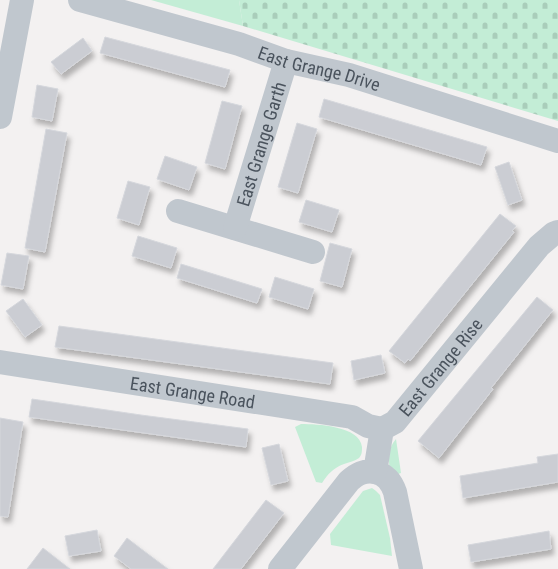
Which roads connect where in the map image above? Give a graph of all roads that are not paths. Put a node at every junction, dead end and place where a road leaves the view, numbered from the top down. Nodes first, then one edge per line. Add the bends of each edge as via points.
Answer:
1 (22, 0) edge
2 (80, 0) edge
3 (286, 60) junction
4 (0, 117) edge
5 (558, 141) edge
6 (178, 211) dead end
7 (235, 228) junction
8 (558, 232) edge
9 (313, 252) dead end
10 (0, 362) edge
11 (382, 429) junction
12 (374, 472) junction
13 (280, 569) edge
14 (411, 569) edge

1 - 4 street
2 - 3 street, East Grange Drive
3 - 5 street, East Grange Drive via 349,75
3 - 7 street, East Grange Garth
6 - 7 street, East Grange Garth
7 - 9 street, East Grange Garth
8 - 11 street, East Grange Rise via 539,246 395,422
10 - 11 street, East Grange Road via 352,418
11 - 12 street, East Grange Rise
12 - 13 street via 363,472 349,481
12 - 14 street via 392,484

